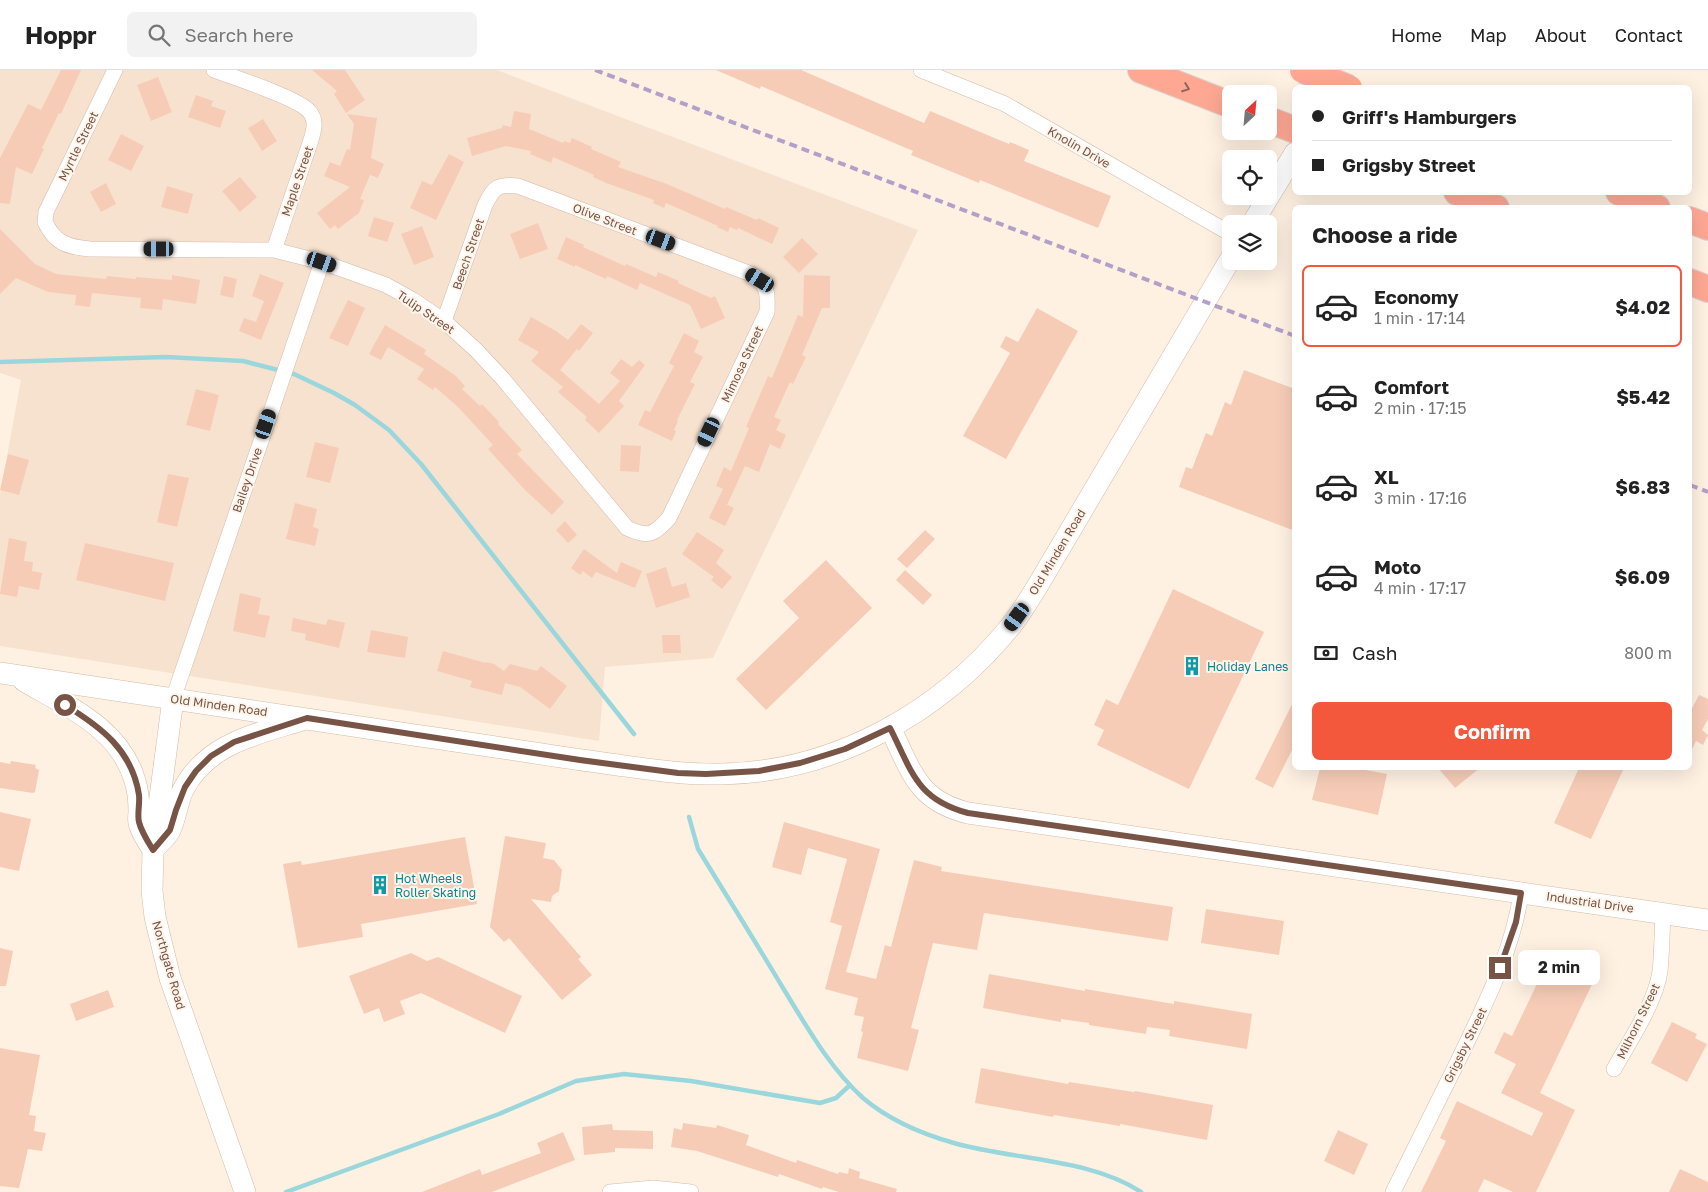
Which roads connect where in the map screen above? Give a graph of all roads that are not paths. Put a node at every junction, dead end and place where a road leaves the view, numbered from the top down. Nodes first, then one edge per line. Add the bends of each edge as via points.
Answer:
1 (115, 70) edge
2 (214, 70) edge
3 (921, 70) edge
4 (1141, 70) edge
5 (1303, 70) edge
6 (1346, 70) edge
7 (1337, 85) edge
8 (1341, 85) edge
9 (1222, 102) edge
10 (1278, 123) edge
11 (1292, 129) edge
12 (1292, 158) edge
13 (1277, 183) edge
14 (495, 189) joint
15 (1464, 195) edge
16 (1625, 195) edge
17 (1489, 205) edge
18 (1650, 205) edge
19 (1692, 221) edge
20 (45, 222) joint
21 (1708, 228) edge
22 (1222, 229) edge
23 (274, 250) junction
24 (322, 262) junction
25 (1224, 270) edge
26 (1692, 283) edge
27 (1708, 288) edge
28 (766, 289) joint
29 (444, 321) junction
30 (644, 535) joint
31 (7, 674) edge
32 (173, 699) junction
33 (307, 718) junction
34 (890, 728) junction
35 (153, 850) junction
36 (1521, 893) junction
37 (1664, 913) junction
38 (1708, 920) edge
39 (1614, 1069) dead end
40 (245, 1192) edge
41 (610, 1192) edge
42 (691, 1192) edge
43 (1393, 1192) edge

1 - 20 street, Myrtle Street via 49,206
2 - 23 street, Maple Street via 295,101 310,111 313,118 313,133
3 - 22 street, Knolin Drive via 1005,104
4 -> 9 highway
5 - 8 highway, bridge
6 - 7 main road
10 - 11 highway
12 - 13 main road
14 - 28 street, Olive Street via 502,185 518,186 751,274
14 - 29 street, Beech Street via 485,206
15 - 17 highway
16 - 18 highway
19 - 21 highway
20 - 23 street, Tulip Street via 56,240 76,248
23 - 24 street, Tulip Street
24 - 29 street, Tulip Street via 386,285
24 - 32 street, Bailey Drive
25 - 34 main road, Old Minden Road via 1023,609 997,642 953,685
26 - 27 highway
28 - 30 street, Mimosa Street via 766,312 668,518 654,532
29 - 30 street, Tulip Street via 503,379 627,528
31 - 32 main road, Old Minden Road
31 - 35 main road via 90,721 120,748 132,770 138,795 139,822
32 - 33 main road, Old Minden Road
32 - 35 main road, Northgate Road
33 - 34 main road, Old Minden Road via 580,760 706,774 759,771 800,763 845,749
33 - 35 main road via 240,739 211,756 185,787 170,830
34 - 36 main road, Industrial Drive via 922,789 938,802 968,813
35 - 40 main road, Northgate Road via 155,917 170,978
36 - 37 main road, Industrial Drive
36 - 43 street, Grigsby Street via 1510,939 1479,1017
37 - 38 main road, Industrial Drive
37 - 39 street, Milhorn Street via 1657,984
41 - 42 street via 645,1188

